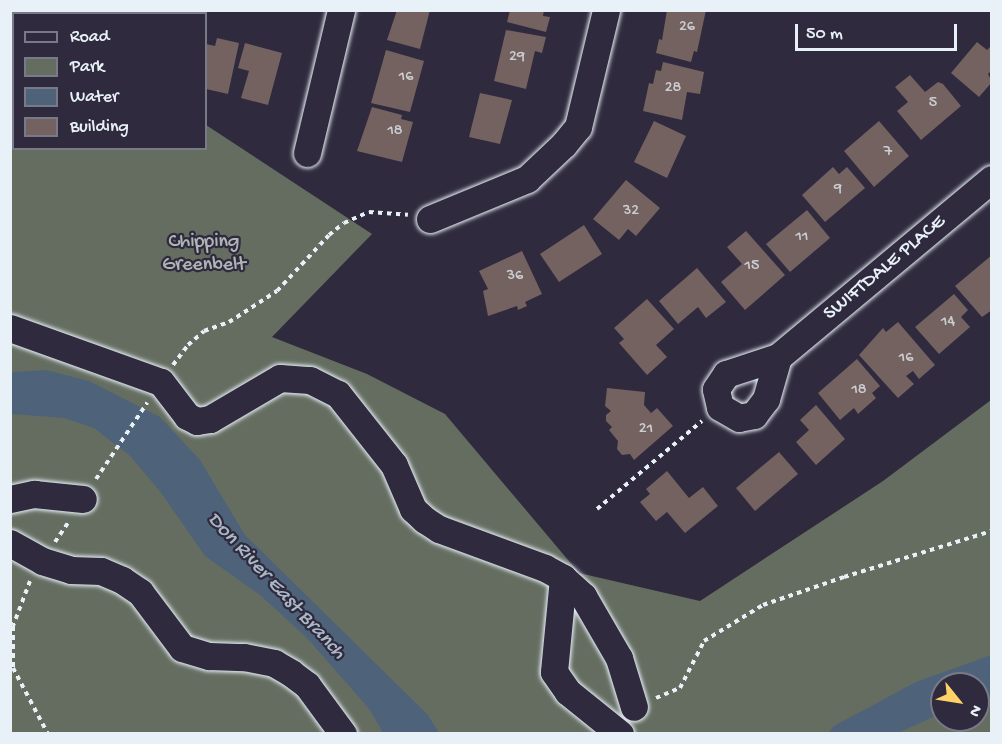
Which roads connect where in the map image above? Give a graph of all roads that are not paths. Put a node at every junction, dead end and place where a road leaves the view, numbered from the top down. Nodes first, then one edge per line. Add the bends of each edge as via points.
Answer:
1 (341, 10) edge
2 (606, 10) edge
3 (307, 153) dead end
4 (992, 179) edge
5 (430, 219) road end
6 (10, 328) edge
7 (778, 357) junction
8 (10, 499) edge
9 (83, 499) dead end
10 (10, 543) edge
11 (563, 578) junction
12 (634, 707) road end
13 (343, 734) edge
14 (620, 734) edge

1 - 3 street
2 - 5 street via 578,127 564,144 527,179
4 - 7 street, SWIFTDALE PLACE
6 - 11 street via 155,391 197,421 210,419 280,378 310,380 338,394 355,414 394,465 413,508 425,520
7 - 7 street, SWIFTDALE PLACE via 766,399 754,415 739,418 720,407 716,389 726,374
8 - 9 street via 34,494
10 - 13 street via 42,561 71,570 101,571 122,580 140,592 182,648 209,656 274,663 307,685
11 - 12 street via 583,596 619,658
11 - 14 street via 554,672 568,692

